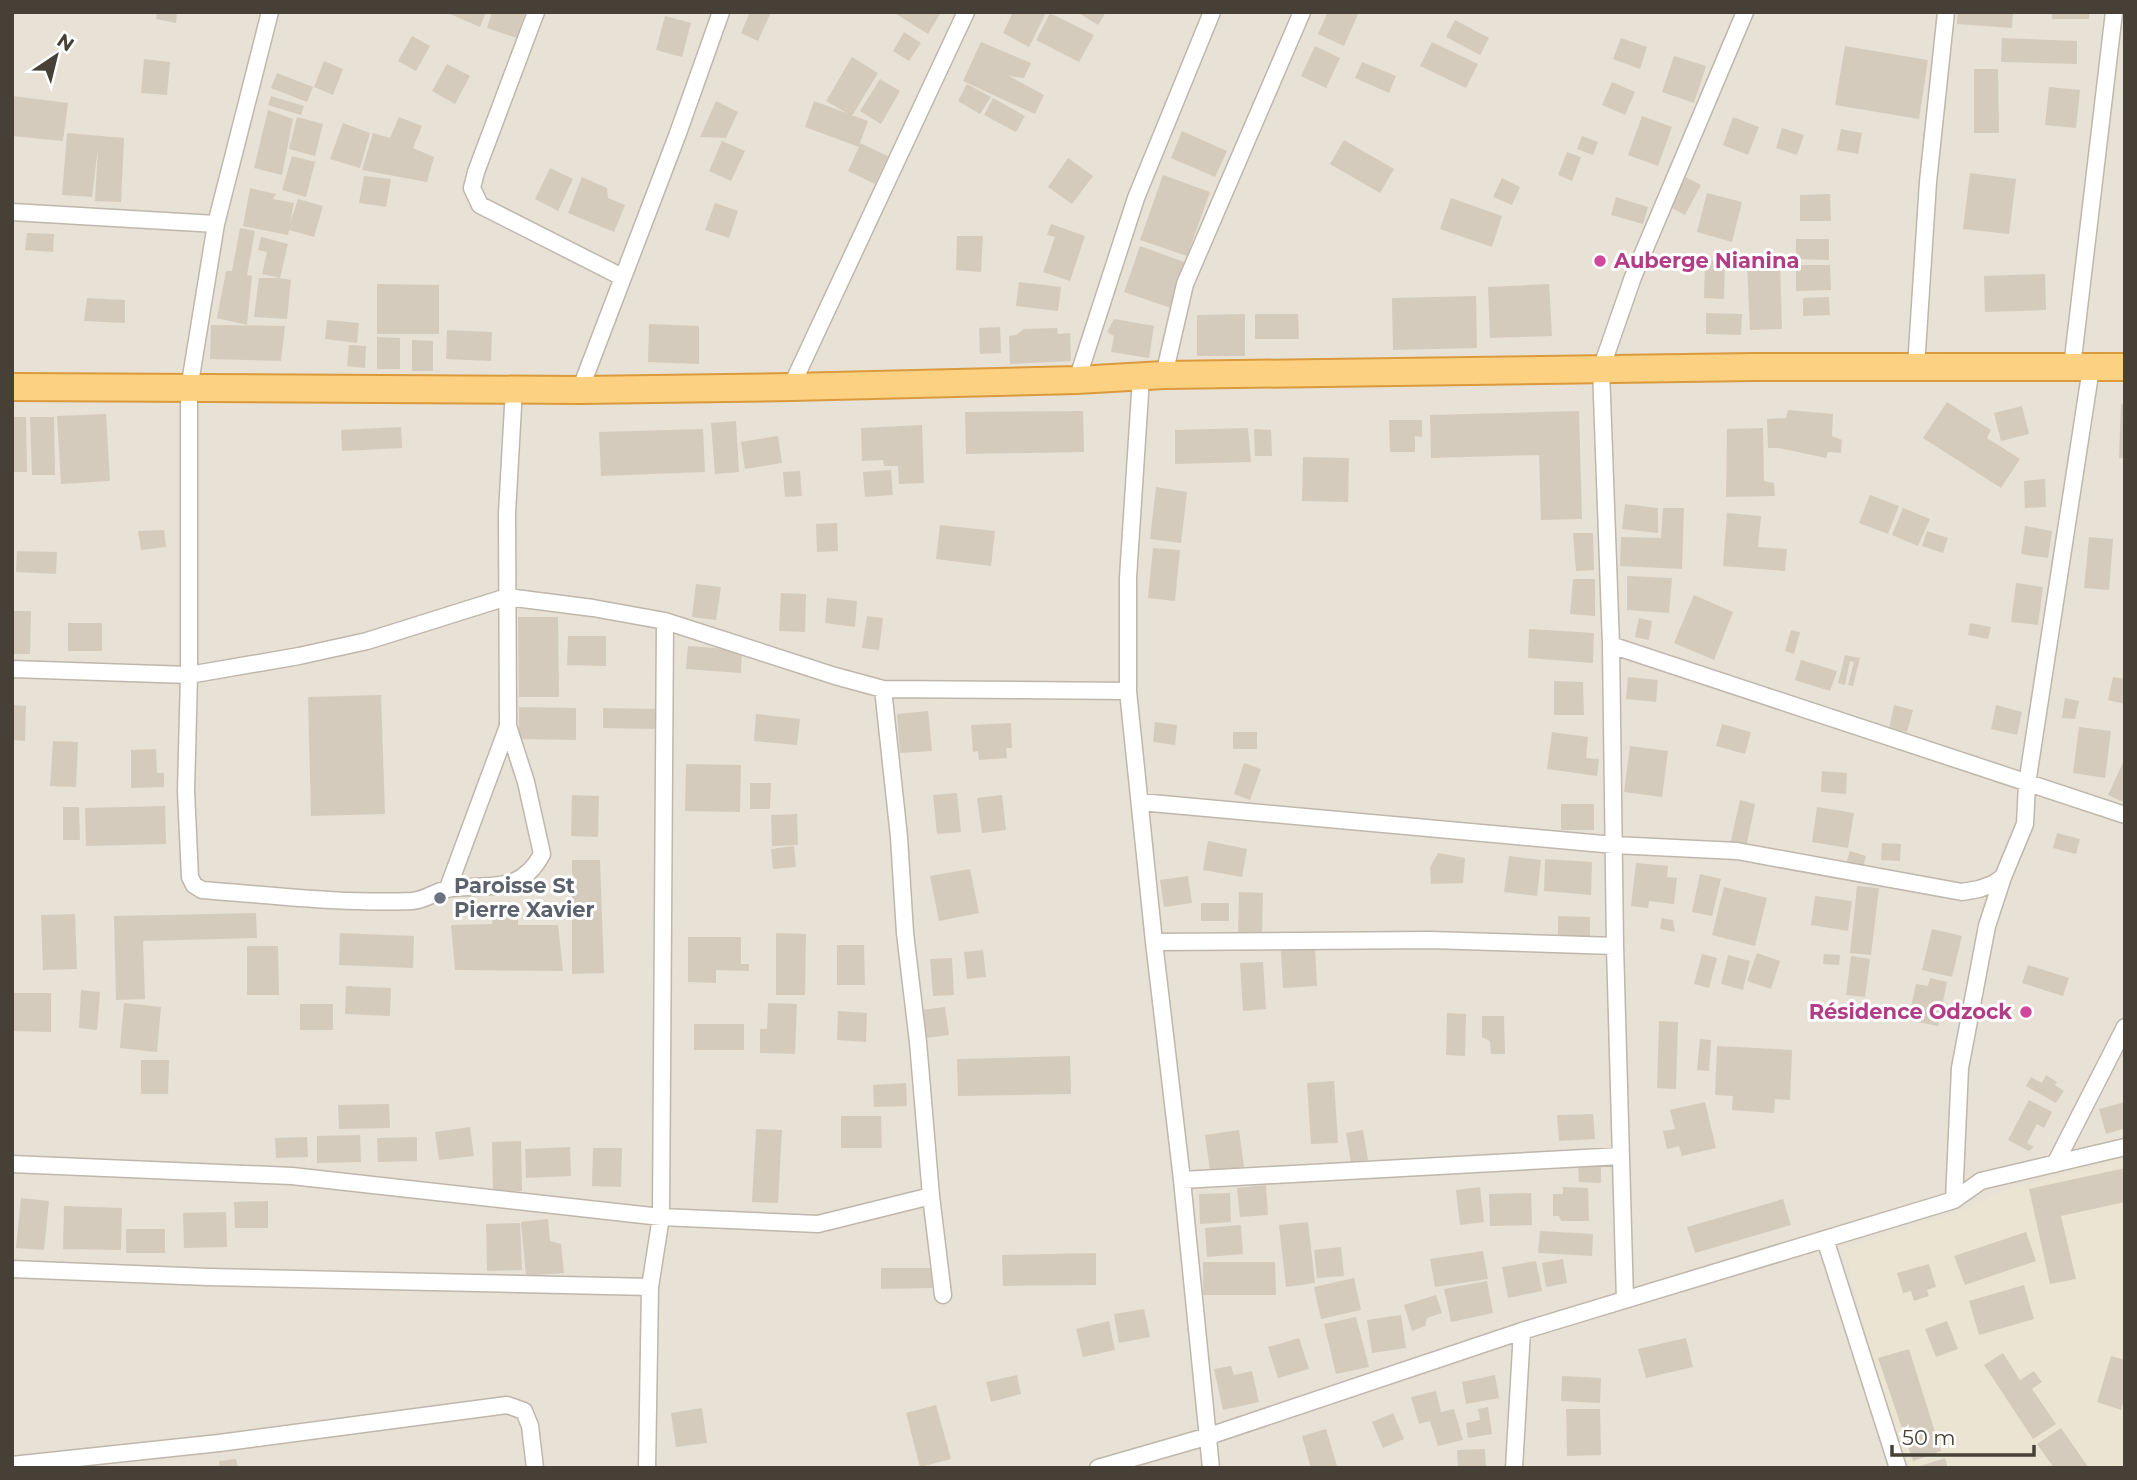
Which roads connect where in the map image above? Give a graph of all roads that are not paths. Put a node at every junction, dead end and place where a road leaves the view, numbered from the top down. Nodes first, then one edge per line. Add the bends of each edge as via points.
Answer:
1 (270, 12) edge
2 (536, 12) edge
3 (721, 12) edge
4 (965, 12) edge
5 (1212, 12) edge
6 (1302, 12) edge
7 (1745, 12) edge
8 (1947, 12) edge
9 (2114, 12) edge
10 (12, 212) edge
11 (216, 224) junction
12 (622, 277) junction
13 (2081, 367) junction
14 (2125, 367) edge
15 (1916, 368) junction
16 (1601, 369) junction
17 (1152, 377) junction
18 (1077, 380) junction
19 (12, 387) edge
20 (791, 387) junction
21 (189, 389) junction
22 (513, 389) junction
23 (580, 390) junction
24 (506, 597) junction
25 (664, 621) junction
26 (1611, 645) junction
27 (12, 669) edge
28 (189, 675) junction
29 (883, 689) junction
30 (1128, 691) junction
31 (508, 726) junction
32 (2027, 784) junction
33 (1140, 802) junction
34 (2125, 815) edge
35 (1614, 845) junction
36 (2003, 877) junction
37 (448, 888) junction
38 (1154, 942) junction
39 (1615, 946) junction
40 (2125, 1027) edge
41 (2125, 1147) edge
42 (1621, 1156) junction
43 (12, 1164) edge
44 (2055, 1164) junction
45 (1182, 1180) junction
46 (931, 1196) junction
47 (1954, 1200) junction
48 (661, 1217) junction
49 (1825, 1239) junction
50 (12, 1269) edge
51 (650, 1287) junction
52 (943, 1295) dead end
53 (1625, 1300) junction
54 (1522, 1331) junction
55 (1209, 1436) junction
56 (12, 1465) edge
57 (535, 1468) edge
58 (647, 1468) edge
59 (1098, 1468) edge
60 (1211, 1468) edge
61 (1514, 1468) edge
62 (1898, 1468) edge

1 - 11 street
2 - 12 street via 472,188 480,205
3 - 12 street
4 - 20 street
5 - 18 street via 1136,198
6 - 17 street via 1185,284
7 - 16 street via 1633,277
8 - 15 street via 1928,182
9 - 13 street
10 - 11 street
11 - 21 street
12 - 23 street
13 - 14 highway
13 - 15 highway
13 - 32 street
15 - 16 highway
16 - 17 highway
16 - 26 street
17 - 18 highway
17 - 30 street via 1128,578
18 - 20 highway
19 - 21 highway
20 - 23 highway
21 - 22 highway
21 - 28 street
22 - 23 highway
22 - 24 street
24 - 25 street
24 - 28 street via 367,641
24 - 31 street
25 - 29 street
25 - 48 street
26 - 32 street
26 - 35 street
27 - 28 street
28 - 37 street via 186,791 194,885 202,890 348,901 414,901
29 - 30 street
29 - 46 street
30 - 33 street
31 - 37 street
31 - 37 street via 542,855 523,879
32 - 34 street
32 - 36 street via 2025,824
33 - 35 street
33 - 38 street
35 - 36 street via 1737,851 1962,892
35 - 39 street
36 - 47 street via 1987,926 1960,1068
38 - 39 street via 1430,940
38 - 45 street
39 - 42 street
40 - 44 street
41 - 44 street
42 - 45 street
42 - 53 street
43 - 48 street via 292,1176
44 - 47 street via 1981,1181
45 - 55 street
46 - 48 street via 818,1224
46 - 52 street
47 - 49 street
48 - 51 street
49 - 53 street
49 - 62 street
50 - 51 street
51 - 58 street
53 - 54 street
54 - 55 street
54 - 61 street
55 - 59 street
55 - 60 street
56 - 57 street via 507,1405 524,1411

